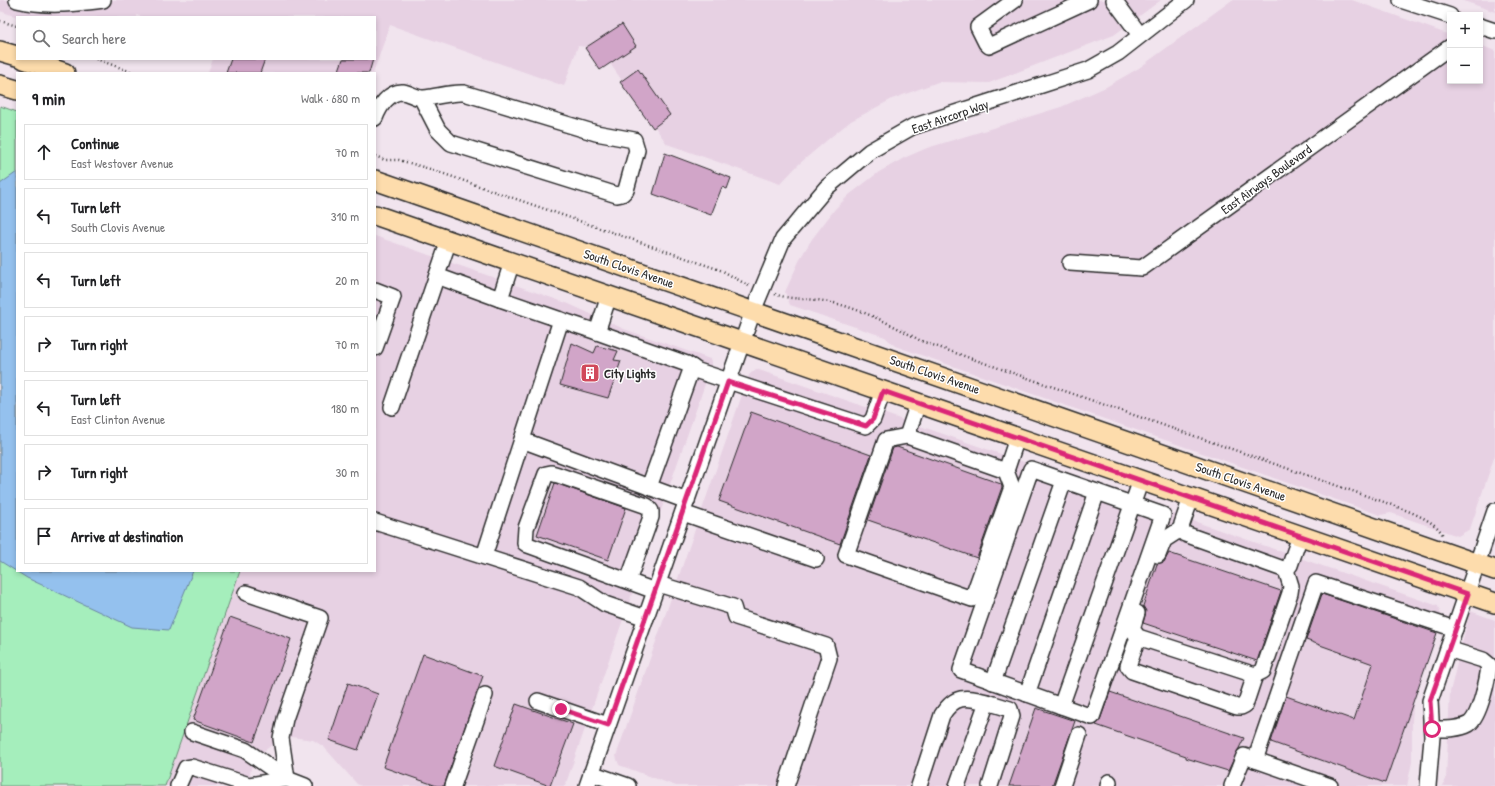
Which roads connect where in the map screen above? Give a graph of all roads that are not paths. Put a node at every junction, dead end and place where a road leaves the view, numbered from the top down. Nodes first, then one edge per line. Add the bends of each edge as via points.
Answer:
1 (17, 0) edge
2 (103, 0) edge
3 (1015, 0) edge
4 (1114, 0) edge
5 (1186, 0) edge
6 (1401, 0) edge
7 (1081, 2) edge
8 (1447, 15) edge
9 (1483, 27) edge
10 (1495, 31) edge
11 (1140, 35) junction
12 (1449, 48) edge
13 (0, 51) edge
14 (16, 56) edge
15 (27, 60) edge
16 (62, 72) edge
17 (0, 85) edge
18 (16, 90) edge
19 (422, 98) junction
20 (376, 115) edge
21 (376, 180) edge
22 (376, 219) edge
23 (449, 240) junction
24 (512, 262) junction
25 (1070, 263) dead end
26 (437, 276) junction
27 (376, 290) edge
28 (609, 296) junction
29 (500, 299) junction
30 (753, 311) junction
31 (561, 320) junction
32 (597, 332) junction
33 (742, 342) junction
34 (376, 345) edge
35 (692, 367) junction
36 (728, 382) junction
37 (883, 391) junction
38 (918, 403) junction
39 (392, 407) dead end
40 (907, 436) junction
41 (1017, 438) junction
42 (522, 440) junction
43 (1006, 471) junction
44 (1141, 480) junction
45 (1064, 481) junction
46 (649, 487) junction
47 (1097, 492) junction
48 (1191, 498) junction
49 (1132, 505) junction
50 (685, 507) junction
51 (1495, 511) edge
52 (376, 522) edge
53 (1181, 529) junction
54 (1300, 536) junction
55 (484, 556) junction
56 (816, 558) dead end
57 (1477, 564) junction
58 (1286, 570) junction
59 (1495, 570) edge
60 (628, 581) junction
61 (656, 587) junction
62 (246, 593) dead end
63 (1468, 594) junction
64 (1495, 603) edge
65 (646, 618) junction
66 (1455, 630) junction
67 (1138, 637) junction
68 (1448, 649) junction
69 (1255, 675) junction
70 (993, 682) junction
71 (1027, 694) junction
72 (485, 695) dead end
73 (538, 701) dead end
74 (987, 702) junction
75 (1061, 706) junction
76 (608, 725) junction
77 (1432, 729) junction
78 (192, 732) dead end
79 (1080, 735) dead end
80 (1255, 760) junction
81 (589, 780) edge
82 (284, 782) edge
83 (178, 786) edge
84 (305, 786) edge
85 (453, 786) edge
86 (628, 786) edge
87 (786, 786) edge
88 (920, 786) edge
89 (957, 786) edge
90 (990, 786) edge
91 (1062, 786) edge
92 (1232, 786) edge
93 (1330, 786) edge
94 (1428, 786) edge

1 - 2 street via 33,4 67,5
3 - 7 street via 978,27 989,46
4 - 11 street
5 - 11 street, East Aircorp Way
6 - 8 street
9 - 10 street
11 - 30 street, East Aircorp Way via 1118,53 1088,70 912,127 870,150 826,188 784,239
12 - 25 street, East Airways Boulevard via 1142,268
13 - 14 main road
15 - 16 main road
17 - 18 main road
19 - 19 street via 438,130 451,143 617,195 626,190 637,150 634,140 596,132 464,93
19 - 20 street via 403,92 396,93 378,109
21 - 30 main road, South Clovis Avenue
22 - 23 main road
23 - 24 main road
23 - 26 street
24 - 28 main road
24 - 29 street
26 - 29 street
26 - 39 street
27 - 34 street via 393,297
28 - 32 street
28 - 33 main road
29 - 31 street
30 - 33 street, East Aircorp Way
30 - 57 main road, South Clovis Avenue
31 - 32 street
31 - 42 street
32 - 35 street
33 - 36 street, East Aircorp Way
33 - 37 main road
35 - 36 street
35 - 46 street
36 - 37 street via 866,426 873,419
36 - 50 street, East Aircorp Way
37 - 38 main road
38 - 40 street
38 - 41 main road
40 - 43 street
40 - 43 street via 886,440 846,555 972,600 1012,487
41 - 43 street
41 - 44 main road
42 - 46 street
42 - 55 street
44 - 48 main road
44 - 49 street
45 - 47 street
45 - 70 street
45 - 70 street via 1031,469 961,670
46 - 50 street
47 - 49 street
47 - 71 street
48 - 53 street
48 - 54 main road
49 - 75 street
49 - 75 street via 1163,516 1158,531 1092,717
50 - 56 street
50 - 61 street, East Aircorp Way
51 - 57 street
52 - 55 street
53 - 58 street via 1185,534
53 - 67 street via 1167,536 1160,549 1132,629
54 - 58 street
54 - 63 main road
55 - 65 street via 579,587 605,604
57 - 59 main road, South Clovis Avenue
57 - 63 street
58 - 69 street via 1290,579 1290,593 1263,671
60 - 60 street via 525,543 526,528 546,474 558,475 650,509 651,517
60 - 61 street
61 - 65 street, East Aircorp Way
61 - 87 street via 733,607 736,617 826,646 829,658
62 - 82 street via 320,618 285,719 281,738
63 - 64 main road
63 - 66 street
65 - 76 street, East Aircorp Way
66 - 68 street
66 - 80 street via 1316,583
67 - 69 street
67 - 69 street via 1128,666 1132,672 1237,707 1245,705
68 - 77 street via 1430,701
68 - 77 street via 1483,660 1489,665 1488,678 1470,723 1455,729
70 - 71 street
71 - 75 street
72 - 85 street
73 - 76 street
74 - 88 street via 962,698 947,707 942,715
74 - 89 street
74 - 90 street via 1010,709 1012,716
76 - 81 street, East Aircorp Way
77 - 94 street
78 - 82 street via 245,750
79 - 91 street
80 - 92 street via 1244,756
80 - 93 street
81 - 86 street
82 - 83 street via 249,785 192,767 186,768
82 - 84 street

